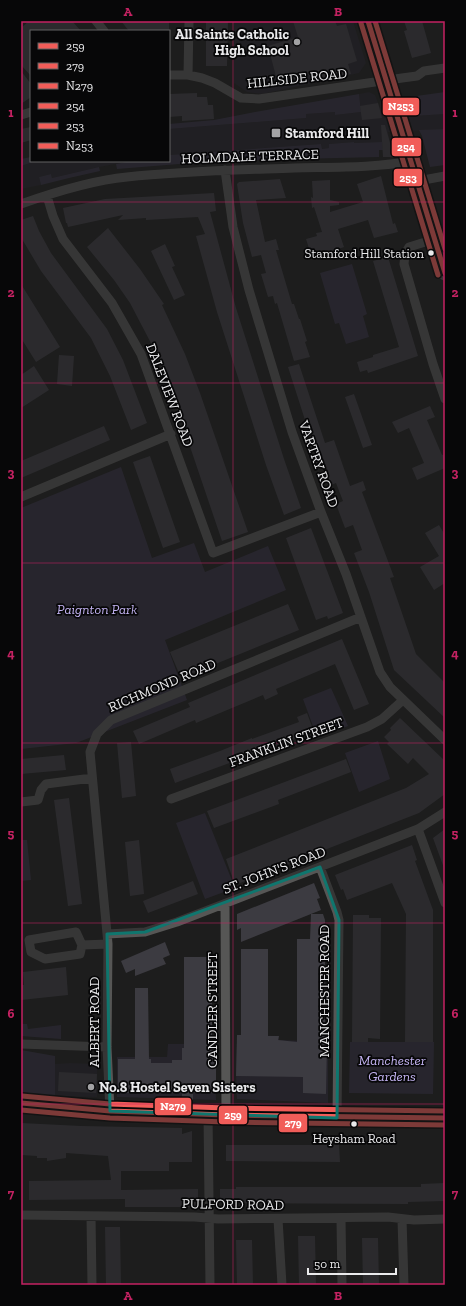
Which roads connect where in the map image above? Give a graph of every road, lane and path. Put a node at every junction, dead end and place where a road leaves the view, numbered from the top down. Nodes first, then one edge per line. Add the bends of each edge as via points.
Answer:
1 (96, 21) edge
2 (189, 21) edge
3 (368, 21) edge
4 (103, 30) edge
5 (445, 68) edge
6 (170, 75) edge
7 (188, 75) junction
8 (386, 81) junction
9 (412, 161) junction
10 (225, 170) junction
11 (445, 176) edge
12 (418, 181) junction
13 (47, 196) junction
14 (21, 204) edge
15 (435, 239) junction
16 (445, 273) edge
17 (445, 399) edge
18 (171, 434) junction
19 (21, 497) edge
20 (320, 512) junction
21 (361, 617) junction
22 (403, 700) junction
23 (445, 740) edge
24 (92, 778) junction
25 (171, 800) dead end
26 (21, 802) edge
27 (445, 812) edge
28 (418, 829) junction
29 (320, 868) junction
30 (445, 903) edge
31 (226, 904) junction
32 (107, 934) junction
33 (108, 944) junction
34 (82, 945) junction
35 (21, 1044) edge
36 (108, 1047) junction
37 (21, 1103) edge
38 (110, 1111) junction
39 (208, 1114) junction
40 (226, 1115) junction
41 (337, 1118) junction
42 (445, 1118) edge
43 (21, 1215) edge
44 (91, 1216) junction
45 (209, 1218) junction
46 (278, 1219) junction
47 (341, 1219) junction
48 (402, 1219) junction
49 (445, 1219) edge
50 (92, 1285) edge
51 (210, 1285) edge
52 (282, 1285) edge
53 (342, 1285) edge
54 (404, 1285) edge

1 - 4 street
2 - 7 street
3 - 8 main road
5 - 8 street, HILLSIDE ROAD
6 - 7 street, HILLSIDE ROAD
7 - 8 street, HILLSIDE ROAD via 215,83 241,98 259,99
8 - 9 main road
9 - 10 street, HOLMDALE TERRACE via 392,164
9 - 12 main road
10 - 13 street, HOLMDALE TERRACE via 126,177
10 - 20 street, VARTRY ROAD via 233,227 250,290 292,432
11 - 12 street
12 - 15 main road
13 - 14 street, HOLMDALE TERRACE
13 - 18 street, DALEVIEW ROAD via 63,239 112,303 141,354
15 - 16 main road
15 - 17 street via 409,247 404,264
18 - 19 street
18 - 20 street, DALEVIEW ROAD via 213,553
20 - 21 street, VARTRY ROAD
21 - 22 street, VARTRY ROAD via 380,672
21 - 24 street, RICHMOND ROAD via 111,720 97,734 90,752
22 - 23 street, VARTRY ROAD
22 - 25 street, FRANKLIN STREET via 382,720 367,727
24 - 26 street via 46,784 38,800
24 - 32 street, RICHMOND ROAD
27 - 28 street, ST. JOHN'S ROAD
28 - 29 street, ST. JOHN'S ROAD
28 - 30 street
29 - 31 street, ST. JOHN'S ROAD
29 - 41 street, MANCHESTER ROAD via 339,920
31 - 32 street, ST. JOHN'S ROAD via 145,932
31 - 40 street, CANDLER STREET
32 - 33 street, ALBERT ROAD
33 - 34 street
33 - 36 street, ALBERT ROAD
34 - 34 street via 80,954 45,959 32,952 29,940 76,932
35 - 36 street
36 - 38 street, ALBERT ROAD
37 - 38 highway
38 - 39 highway
39 - 40 highway
39 - 45 street
40 - 41 highway
41 - 42 highway
43 - 44 street, PULFORD ROAD
44 - 45 street, PULFORD ROAD
44 - 50 street
45 - 46 street, PULFORD ROAD
45 - 51 street
46 - 47 street, PULFORD ROAD
46 - 52 street
47 - 48 street, PULFORD ROAD
47 - 53 street
48 - 49 street, PULFORD ROAD
48 - 54 street

